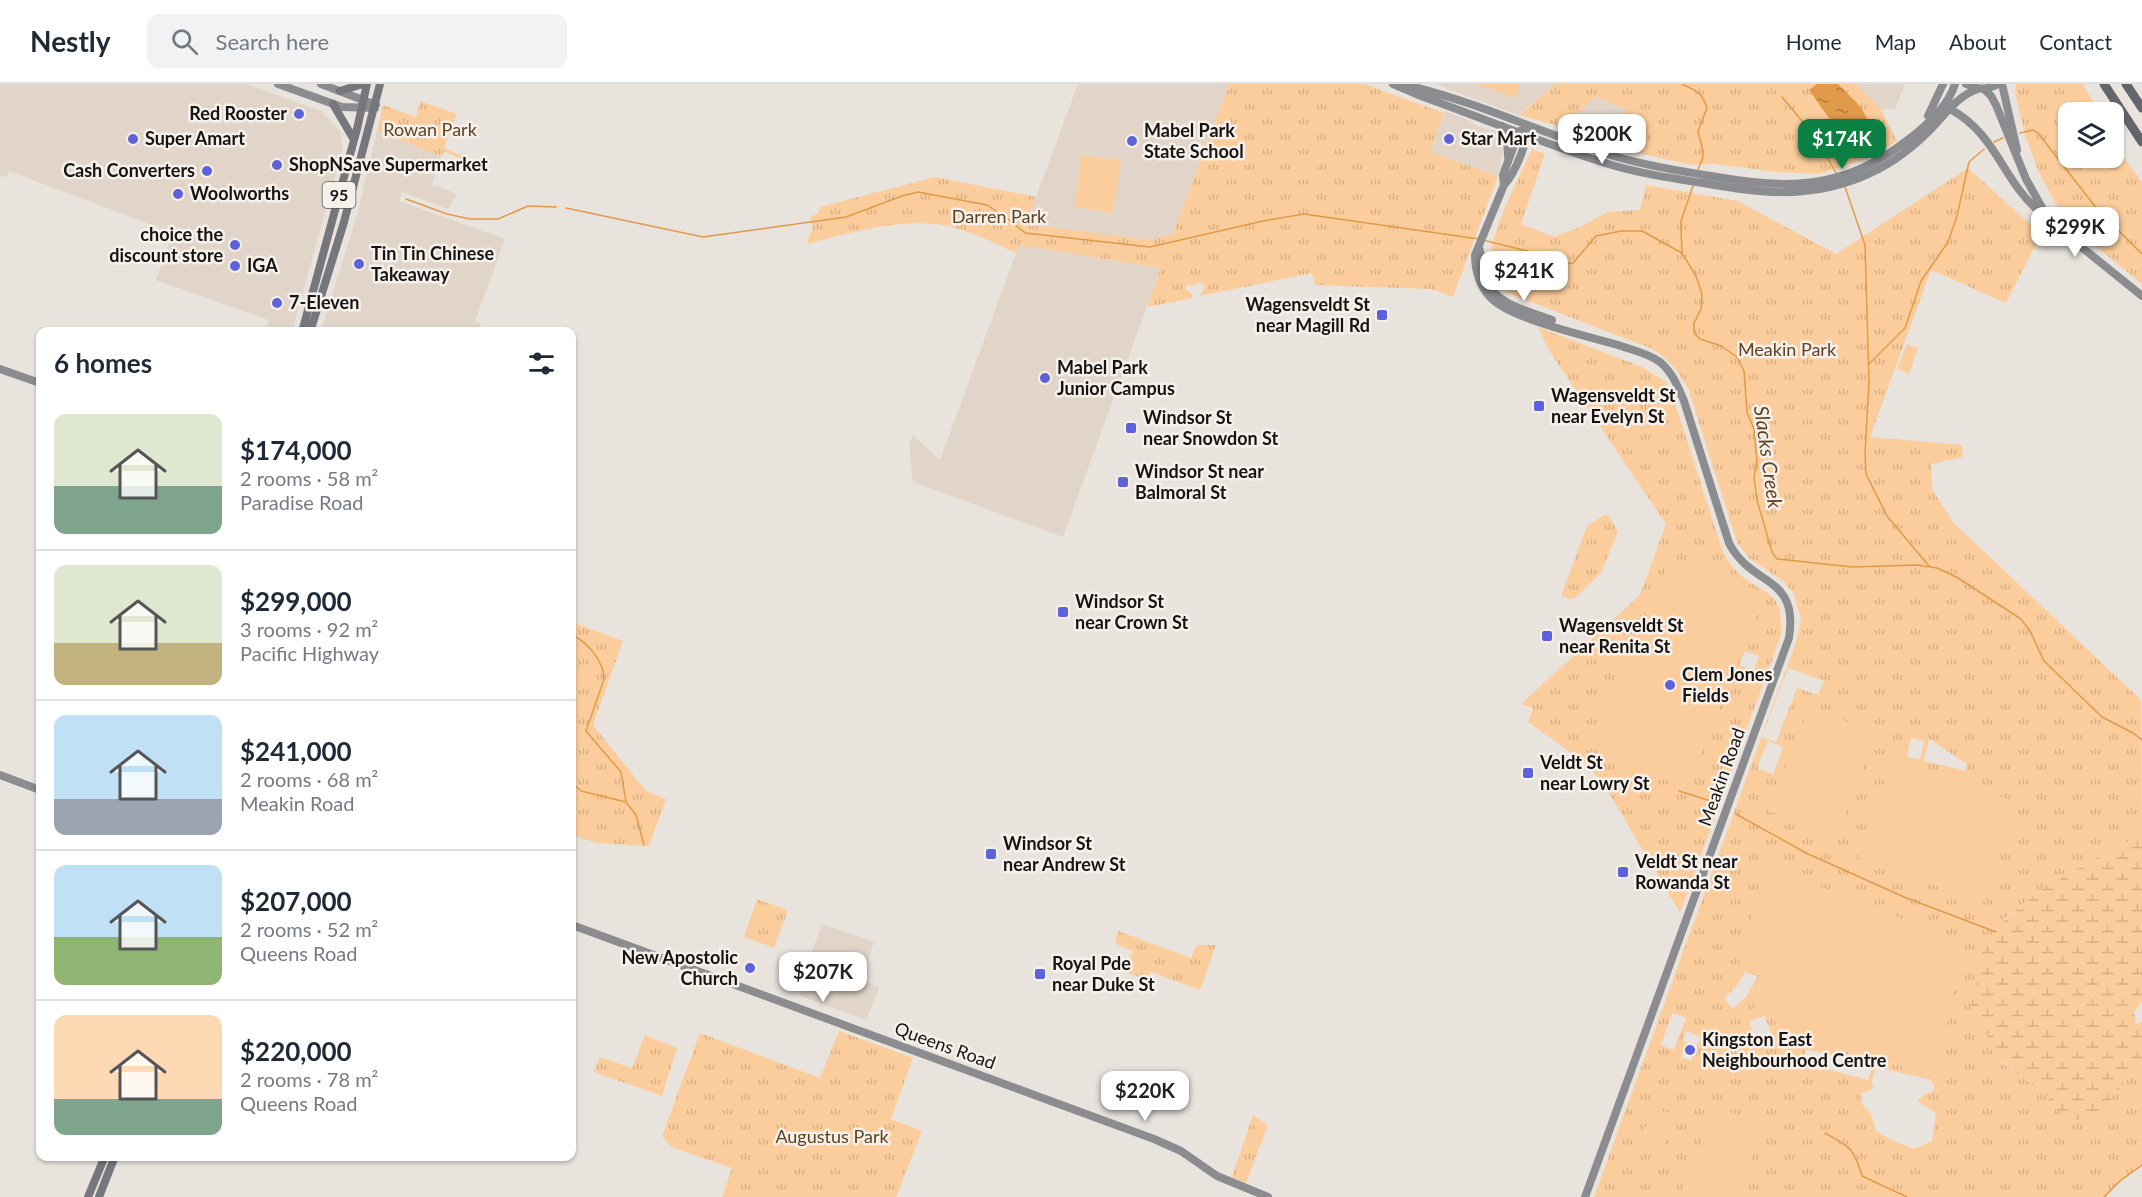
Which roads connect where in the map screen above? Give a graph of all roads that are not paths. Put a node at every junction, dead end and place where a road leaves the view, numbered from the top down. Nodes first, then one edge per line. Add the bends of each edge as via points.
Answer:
1 (278, 84) edge
2 (321, 84) edge
3 (365, 84) edge
4 (380, 84) edge
5 (1393, 84) edge
6 (1400, 84) edge
7 (1943, 84) edge
8 (1955, 84) edge
9 (1966, 84) edge
10 (2000, 84) edge
11 (2104, 84) edge
12 (2126, 84) edge
13 (1981, 89) junction
14 (340, 91) junction
15 (333, 104) junction
16 (362, 104) junction
17 (375, 106) junction
18 (2142, 108) edge
19 (1950, 109) junction
20 (1501, 125) junction
21 (1526, 125) junction
22 (1922, 128) junction
23 (1524, 134) junction
24 (353, 138) junction
25 (2142, 142) edge
26 (2016, 151) junction
27 (1507, 165) junction
28 (1862, 172) junction
29 (1686, 176) junction
30 (1504, 185) junction
31 (2045, 213) junction
32 (2142, 296) edge
33 (303, 327) edge
34 (312, 327) edge
35 (0, 369) edge
36 (36, 382) edge
37 (0, 775) edge
38 (36, 788) edge
39 (576, 926) edge
40 (103, 1161) edge
41 (113, 1161) edge
42 (88, 1197) edge
43 (99, 1197) edge
44 (1268, 1197) edge
45 (1585, 1197) edge

1 - 15 street
2 - 14 street
3 - 14 main road
3 - 16 main road, 95
4 - 17 main road
5 - 20 street
6 - 21 street
7 - 22 street
8 - 22 street via 1949,99
9 - 13 street
10 - 13 street
10 - 26 street
11 - 25 highway
12 - 18 highway
13 - 19 street via 1965,94
13 - 26 street via 1991,96
14 - 16 street
15 - 16 street via 347,108
15 - 24 main road
16 - 17 street
16 - 24 main road, 95
17 - 34 main road, 95
19 - 28 street via 1906,152
19 - 31 street via 1981,133 2026,197
20 - 23 street
20 - 27 street via 1507,135
21 - 23 street
21 - 29 street
22 - 28 street
23 - 27 street, Meakin Road
23 - 29 street via 1606,163
23 - 30 street, Meakin Road via 1511,178
24 - 33 main road, 95
26 - 31 street
27 - 30 street, Meakin Road
28 - 29 street via 1786,193 1764,193
30 - 45 street, Meakin Road via 1475,255 1485,291 1494,301 1524,316 1649,355 1668,369 1684,401 1730,543 1744,564 1785,596 1792,620 1789,638
31 - 32 street
35 - 36 street
37 - 38 street
39 - 44 street, Queens Road via 1154,1139 1181,1151 1217,1176
40 - 42 main road
41 - 43 main road

